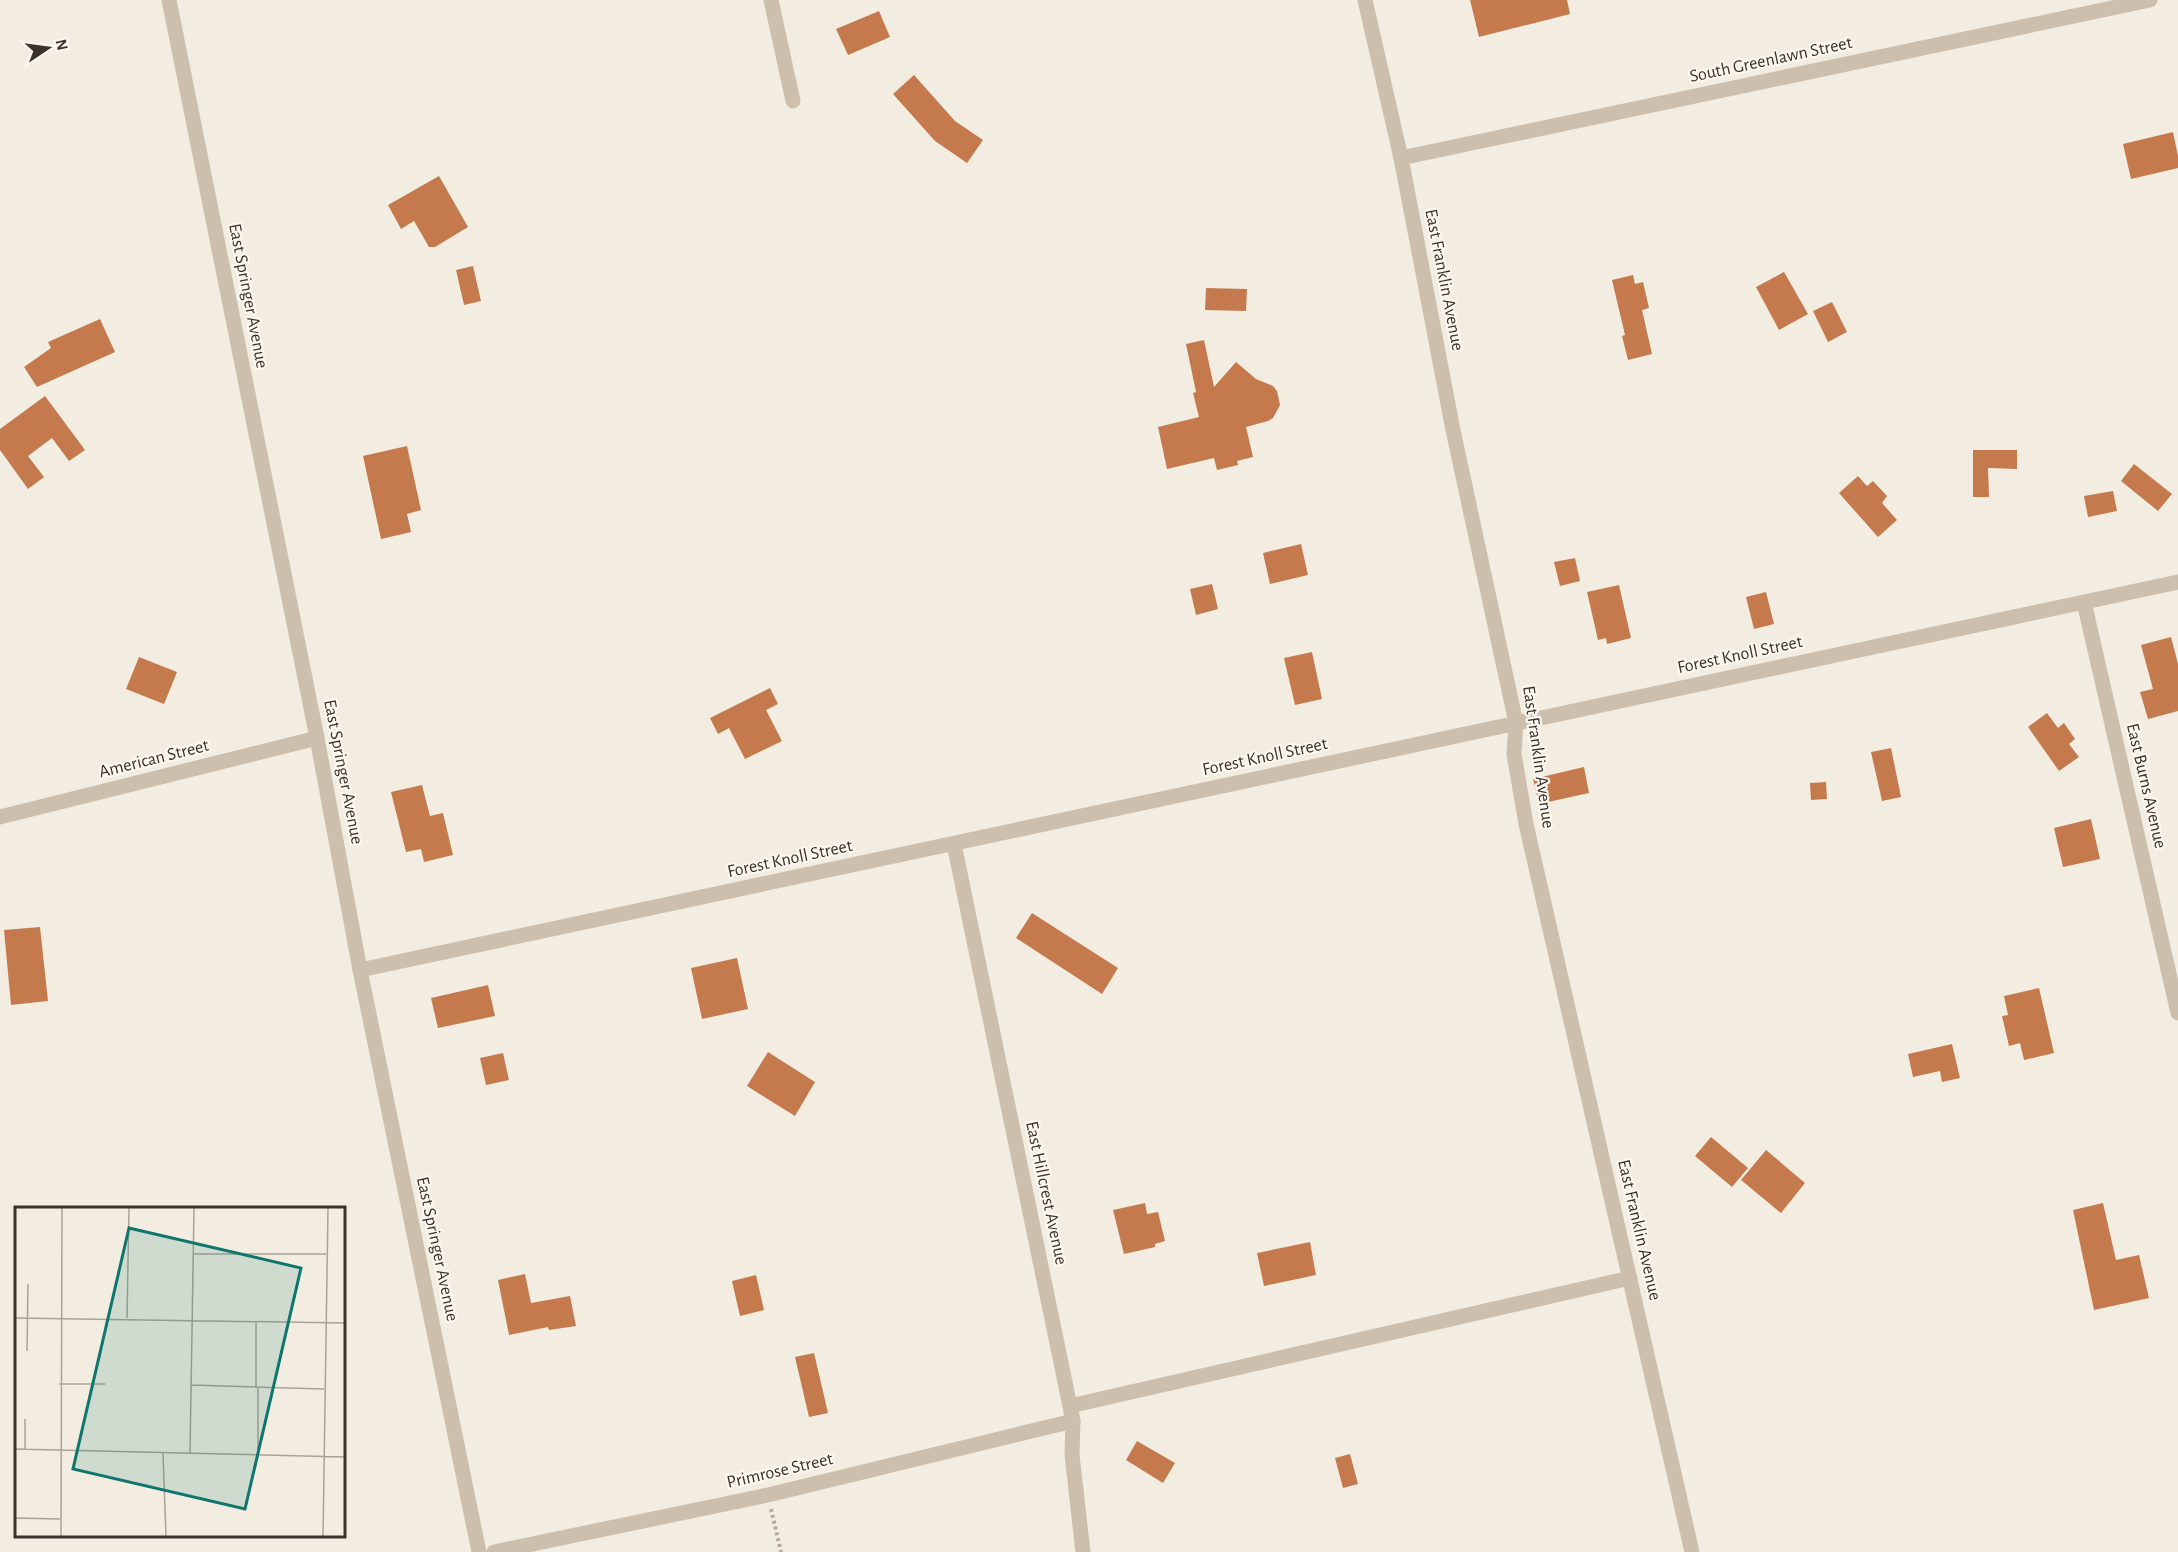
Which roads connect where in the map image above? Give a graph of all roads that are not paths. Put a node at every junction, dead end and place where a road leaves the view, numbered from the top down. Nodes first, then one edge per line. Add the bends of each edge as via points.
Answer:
1 (169, 0) edge
2 (771, 0) edge
3 (1365, 0) edge
4 (2150, 0) edge
5 (793, 101) dead end
6 (1401, 158) junction
7 (2178, 582) edge
8 (2084, 602) junction
9 (1516, 723) junction
10 (317, 738) junction
11 (0, 817) edge
12 (954, 844) junction
13 (360, 970) junction
14 (2178, 1013) edge
15 (1630, 1278) junction
16 (1071, 1414) junction
17 (479, 1552) edge
18 (494, 1552) edge
19 (1083, 1552) edge
20 (1692, 1552) edge

1 - 10 street, East Springer Avenue
2 - 5 street
3 - 6 street, East Franklin Avenue
4 - 6 street, South Greenlawn Street
6 - 9 street, East Franklin Avenue via 1453,430
7 - 8 street, Forest Knoll Street
8 - 9 street, Forest Knoll Street
8 - 14 street, East Burns Avenue
9 - 12 street, Forest Knoll Street
9 - 15 street, East Franklin Avenue via 1514,754 1527,824
10 - 11 street, American Street
10 - 13 street, East Springer Avenue
12 - 13 street, Forest Knoll Street
12 - 16 street, East Hillcrest Avenue
13 - 17 street, East Springer Avenue
15 - 16 street, Primrose Street
15 - 20 street, East Franklin Avenue
16 - 18 street, Primrose Street via 768,1495
16 - 19 street, East Hillcrest Avenue

